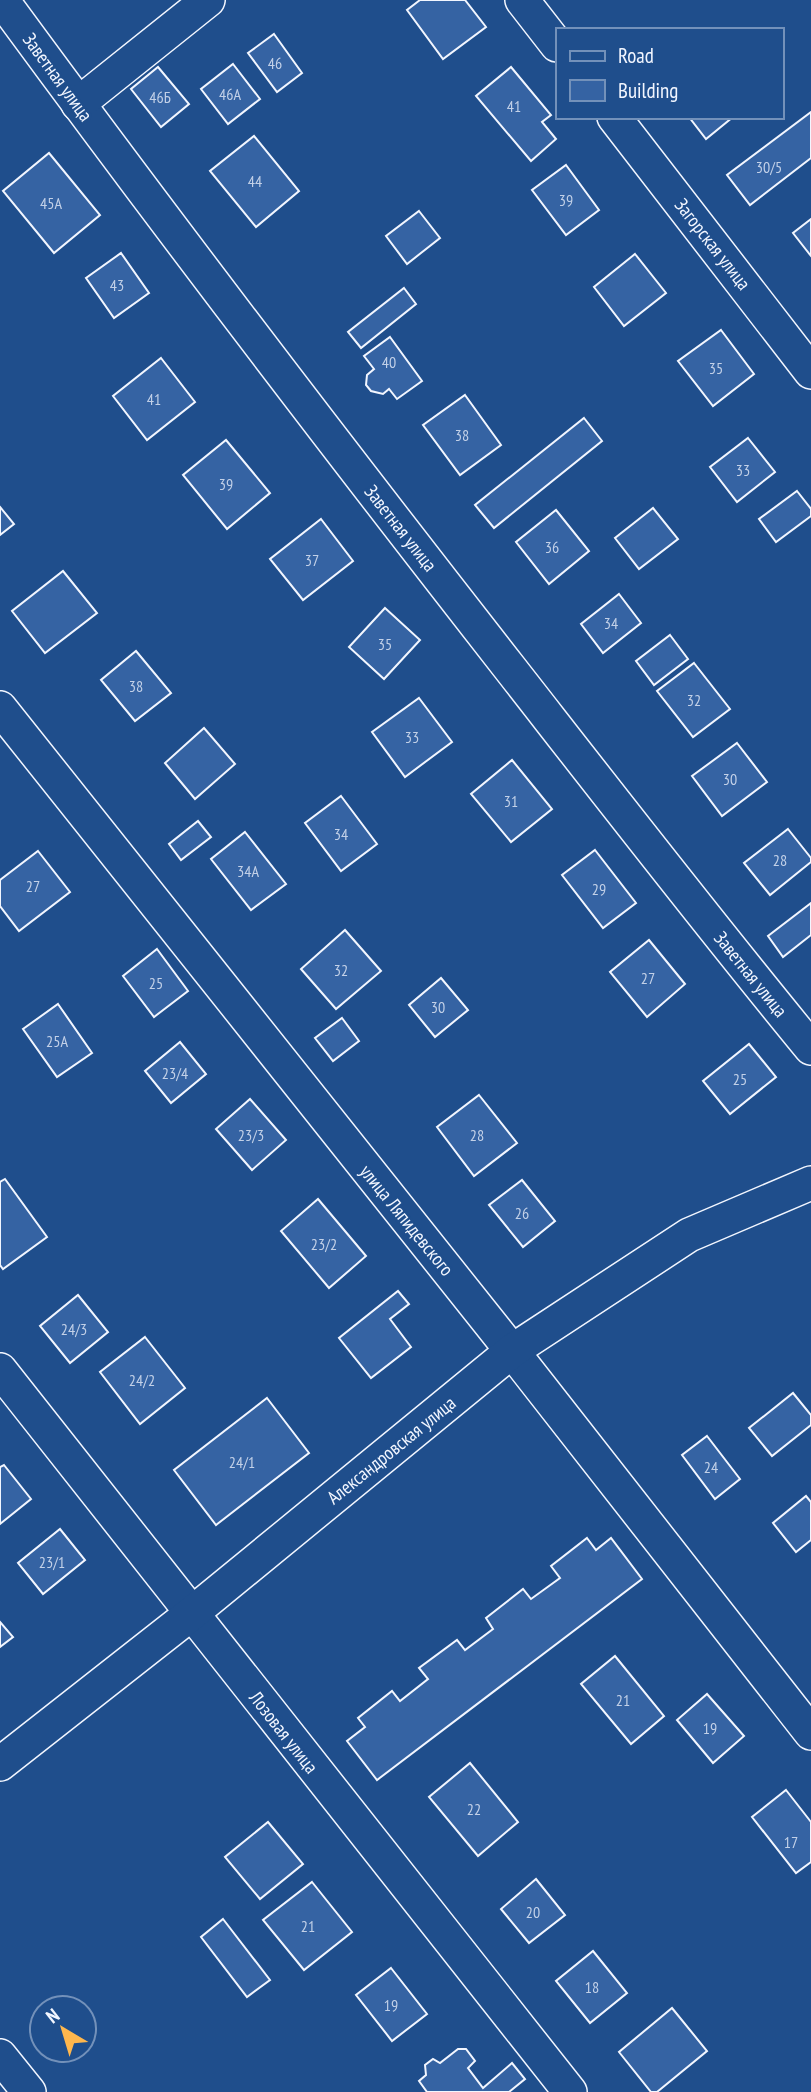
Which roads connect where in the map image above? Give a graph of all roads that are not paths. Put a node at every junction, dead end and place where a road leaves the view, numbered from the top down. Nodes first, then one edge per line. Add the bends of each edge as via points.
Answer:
1 (2, 0) edge
2 (208, 0) edge
3 (522, 0) edge
4 (556, 44) edge
5 (78, 104) junction
6 (616, 119) edge
7 (811, 372) edge
8 (0, 708) edge
9 (811, 1048) edge
10 (811, 1183) edge
11 (512, 1351) junction
12 (0, 1370) edge
13 (191, 1614) junction
14 (811, 1732) edge
15 (0, 1764) edge
16 (0, 2056) edge
17 (29, 2092) edge
18 (570, 2092) edge

1 - 5 street, Заветная улица
2 - 5 street
3 - 4 street
5 - 9 street, Заветная улица via 447,587
6 - 7 street, Загорская улица
8 - 11 street, улица Ляпидевского
10 - 11 street, Александровская улица via 689,1235
11 - 13 street, Александровская улица
11 - 14 street, улица Ляпидевского
12 - 13 street, Лозовая улица
13 - 15 street, Александровская улица
13 - 18 street, Лозовая улица
16 - 17 street

